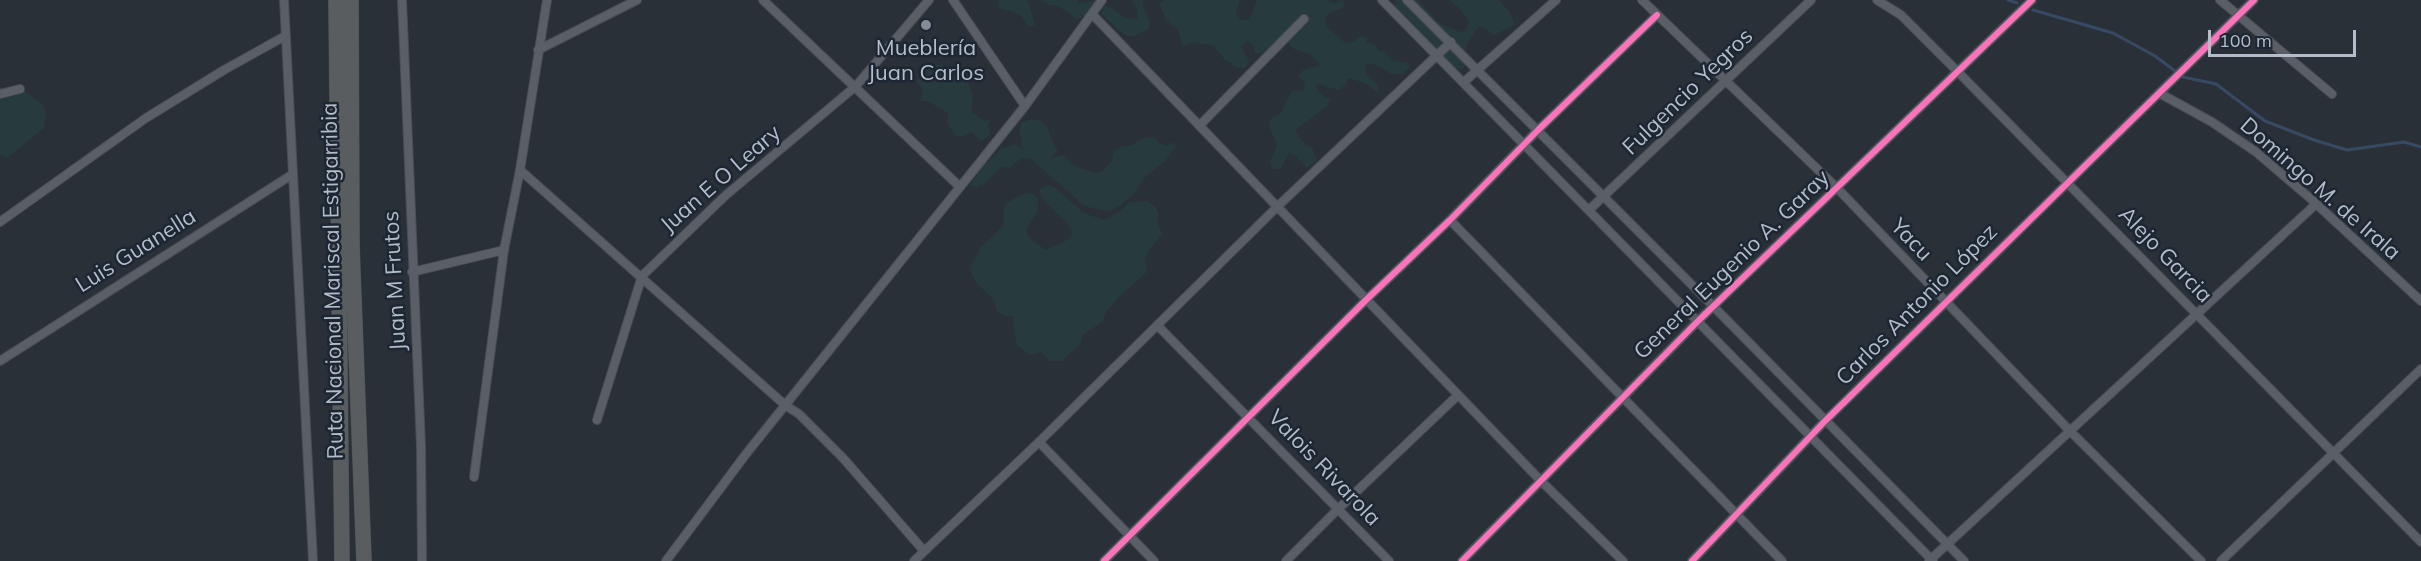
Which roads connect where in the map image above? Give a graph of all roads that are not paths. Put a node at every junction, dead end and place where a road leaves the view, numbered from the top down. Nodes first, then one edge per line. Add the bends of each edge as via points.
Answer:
1 (284, 0) edge
2 (336, 0) edge
3 (351, 0) edge
4 (402, 0) edge
5 (547, 0) edge
6 (637, 0) edge
7 (763, 0) edge
8 (929, 0) edge
9 (953, 0) edge
10 (1102, 0) edge
11 (1382, 0) edge
12 (1407, 0) edge
13 (1556, 0) edge
14 (1642, 0) edge
15 (1811, 0) edge
16 (1877, 0) edge
17 (2032, 0) edge
18 (2220, 0) edge
19 (2254, 0) edge
20 (1092, 14) junction
21 (1657, 15) junction
22 (2238, 15) junction
23 (1304, 19) dead end
24 (285, 36) junction
25 (1451, 42) junction
26 (538, 50) junction
27 (1437, 54) junction
28 (1479, 70) junction
29 (1958, 72) junction
30 (1726, 80) junction
31 (1464, 82) junction
32 (856, 86) junction
33 (20, 89) dead end
34 (2159, 93) junction
35 (0, 94) edge
36 (2332, 94) dead end
37 (1025, 106) junction
38 (1200, 125) junction
39 (1538, 130) junction
40 (1526, 145) junction
41 (520, 170) junction
42 (293, 174) junction
43 (2068, 182) junction
44 (959, 186) junction
45 (1837, 188) junction
46 (1604, 197) junction
47 (2316, 204) junction
48 (1278, 206) junction
49 (1589, 210) junction
50 (1450, 220) junction
51 (0, 222) edge
52 (504, 250) junction
53 (412, 272) junction
54 (642, 276) junction
55 (1368, 298) junction
56 (2421, 301) edge
57 (1946, 302) junction
58 (1714, 307) junction
59 (2197, 314) junction
60 (1698, 321) junction
61 (1156, 325) junction
62 (0, 361) edge
63 (2421, 369) edge
64 (1458, 395) junction
65 (1623, 398) junction
66 (785, 405) junction
67 (1248, 416) junction
68 (597, 420) dead end
69 (1826, 421) junction
70 (2069, 430) junction
71 (1811, 436) junction
72 (1039, 442) junction
73 (2333, 453) junction
74 (474, 477) dead end
75 (1541, 481) junction
76 (1338, 509) junction
77 (1736, 514) junction
78 (1130, 536) junction
79 (2421, 542) edge
80 (1947, 543) junction
81 (924, 551) junction
82 (1931, 560) edge
83 (313, 561) edge
84 (342, 561) edge
85 (364, 561) edge
86 (422, 561) edge
87 (666, 561) edge
88 (914, 561) edge
89 (1104, 561) edge
90 (1154, 561) edge
91 (1287, 561) edge
92 (1389, 561) edge
93 (1462, 561) edge
94 (1623, 561) edge
95 (1692, 561) edge
96 (1782, 561) edge
97 (1964, 561) edge
98 (2201, 561) edge
99 (2221, 561) edge

1 - 24 street
2 - 84 highway, Ruta Nacional Mariscal Estigarribia
3 - 85 highway, Ruta Nacional Mariscal Estigarribia via 352,247
4 - 53 street, Juan M Frutos
5 - 26 street
6 - 26 street
7 - 32 street
8 - 32 street, Juan E O Leary
9 - 37 street
10 - 20 street
11 - 27 street
12 - 25 street
13 - 28 street
14 - 21 street, Yacu
15 - 30 street, Fulgencio Yegros
16 - 29 street, Alejo Garcia via 1901,15
17 - 29 street, General Eugenio A. Garay
18 - 22 street
19 - 22 street
20 - 37 street
20 - 38 street
21 - 30 street, Yacu
21 - 39 street
22 - 34 street, Carlos Antonio López
22 - 36 street
23 - 38 street
24 - 42 street
24 - 51 street via 146,118
25 - 27 street
25 - 28 street
26 - 41 street
27 - 31 street
27 - 48 street
28 - 31 street
28 - 39 street
29 - 43 street, Alejo Garcia
29 - 45 street, General Eugenio A. Garay
30 - 45 street, Yacu
30 - 46 street, Fulgencio Yegros
31 - 40 street
32 - 44 street
32 - 54 street, Juan E O Leary via 726,195
33 - 35 street
34 - 43 street, Carlos Antonio López
34 - 47 street, Domingo M. de Irala via 2256,152
37 - 44 street
38 - 48 street
39 - 40 street
39 - 46 street
40 - 49 street
40 - 50 street
41 - 52 street
41 - 54 street
42 - 62 street, Luis Guanella
42 - 83 street
43 - 57 street, Carlos Antonio López
43 - 59 street, Alejo Garcia
44 - 66 street
45 - 57 street, Yacu
45 - 58 street, General Eugenio A. Garay
46 - 49 street, Fulgencio Yegros
46 - 58 street
47 - 56 street, Domingo M. de Irala
47 - 59 street
48 - 55 street
48 - 61 street
49 - 60 street
50 - 55 street
50 - 65 street
52 - 53 street
52 - 74 street
53 - 86 street, Juan M Frutos
54 - 66 street
54 - 68 street, Juan E O Leary
55 - 64 street
55 - 67 street
57 - 69 street, Carlos Antonio López
57 - 70 street, Yacu
58 - 60 street, General Eugenio A. Garay
58 - 69 street
59 - 70 street
59 - 73 street, Alejo Garcia
60 - 65 street, General Eugenio A. Garay
60 - 71 street
61 - 67 street, Valois Rivarola
61 - 72 street
63 - 73 street
64 - 75 street
64 - 76 street
65 - 75 street, General Eugenio A. Garay
65 - 77 street
66 - 81 street via 843,458
66 - 87 street
67 - 76 street, Valois Rivarola
67 - 78 street
69 - 71 street, Carlos Antonio López
69 - 80 street
70 - 80 street
70 - 98 street, Yacu
71 - 77 street, Carlos Antonio López
71 - 82 street
72 - 78 street
72 - 81 street
73 - 79 street, Alejo Garcia
73 - 99 street
75 - 93 street, General Eugenio A. Garay
75 - 94 street
76 - 91 street
76 - 92 street, Valois Rivarola
77 - 95 street, Carlos Antonio López
77 - 96 street
78 - 89 street
78 - 90 street
80 - 82 street
80 - 97 street
81 - 88 street

